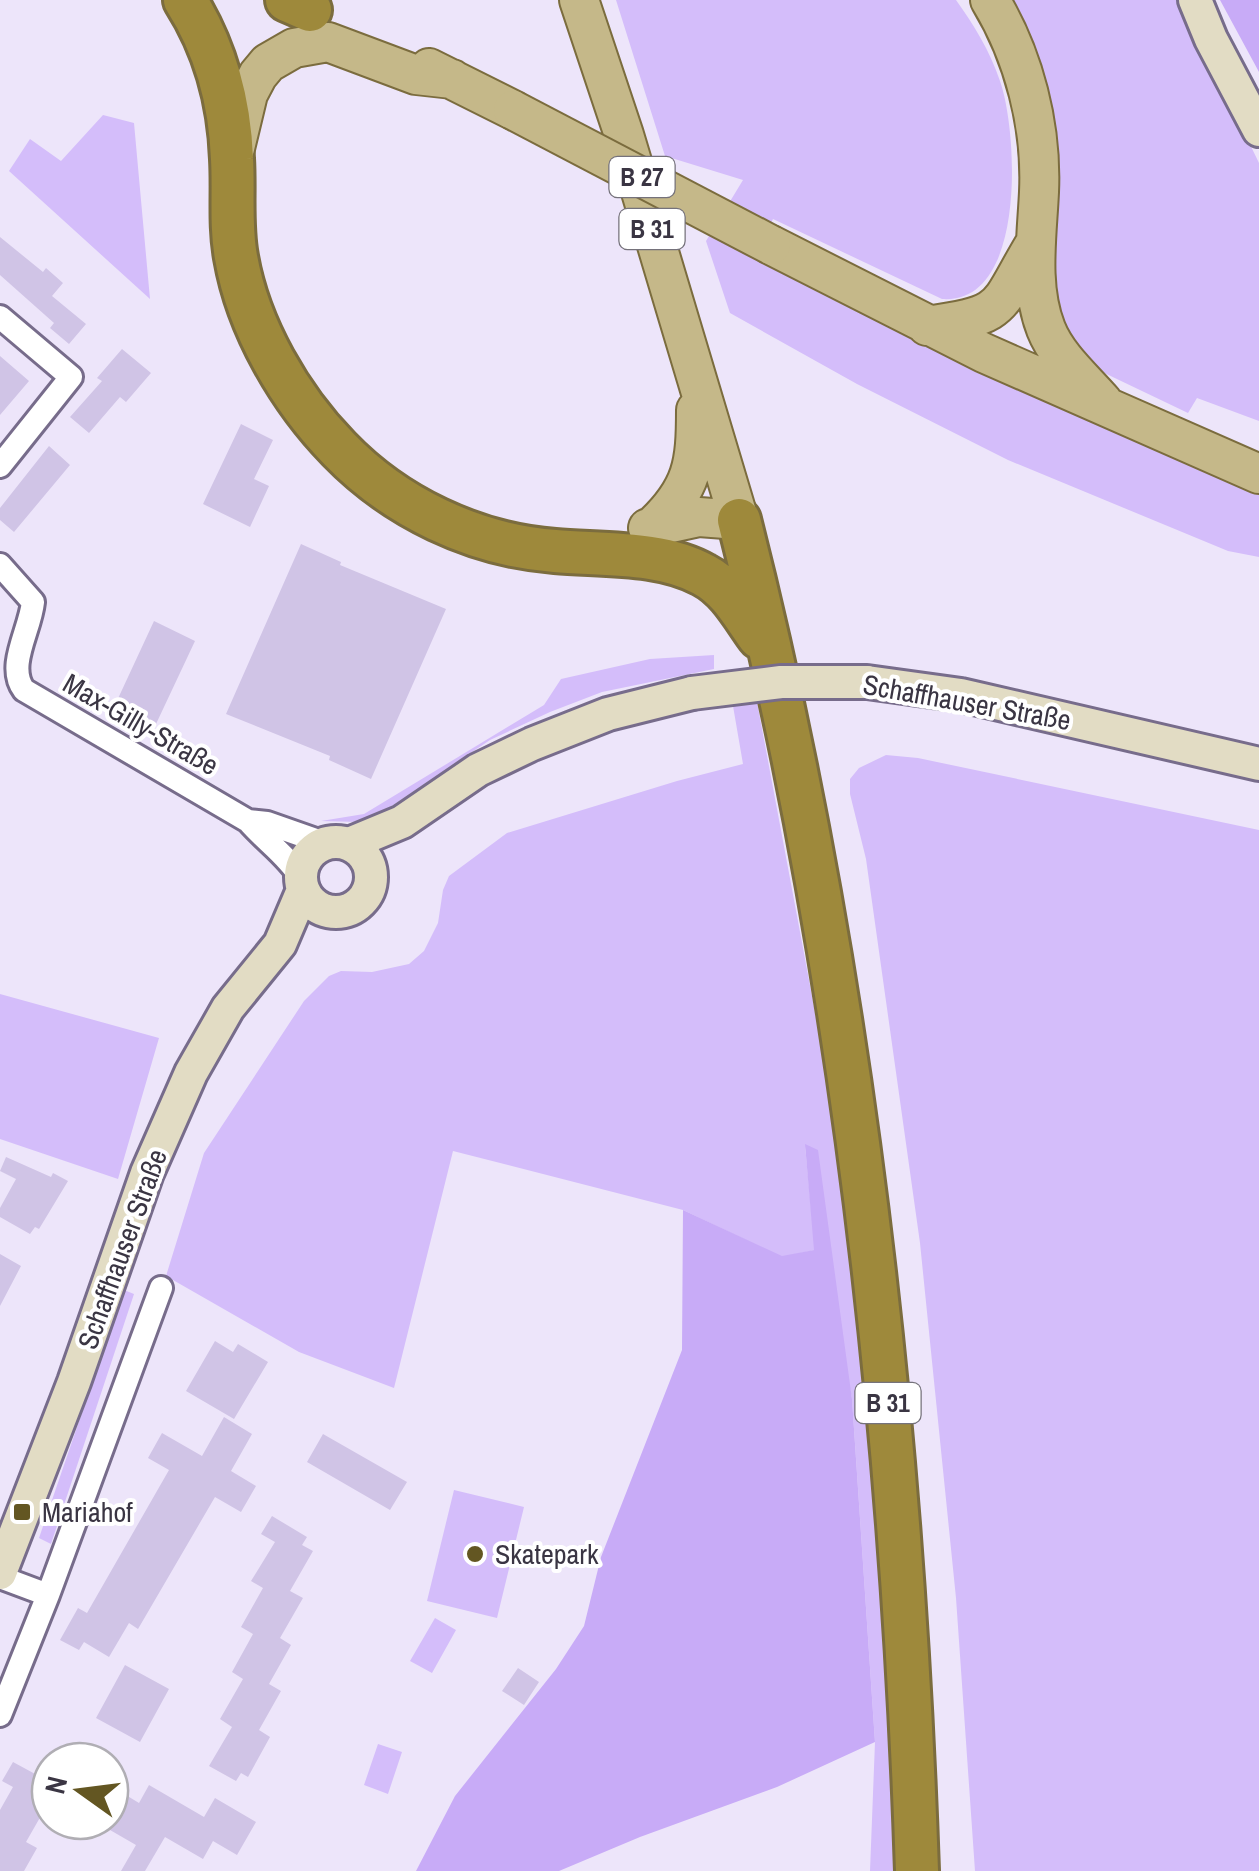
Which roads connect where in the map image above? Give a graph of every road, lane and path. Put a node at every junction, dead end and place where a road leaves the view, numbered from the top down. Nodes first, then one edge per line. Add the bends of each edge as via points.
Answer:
1 (185, 0) edge
2 (990, 0) edge
3 (1195, 0) edge
4 (297, 3) edge
5 (587, 8) edge
6 (452, 78) junction
7 (1259, 130) edge
8 (232, 156) junction
9 (1034, 245) junction
10 (0, 317) edge
11 (928, 326) junction
12 (695, 367) junction
13 (1111, 411) junction
14 (0, 466) edge
15 (1259, 474) edge
16 (739, 520) junction
17 (651, 543) junction
18 (0, 566) edge
19 (771, 654) junction
20 (1259, 763) edge
21 (248, 821) junction
22 (348, 852) junction
23 (302, 884) junction
24 (329, 912) junction
25 (280, 944) junction
26 (161, 1288) dead end
27 (2, 1561) edge
28 (48, 1595) junction
29 (0, 1715) edge
30 (917, 1871) edge

1 - 8 highway via 216,60
2 - 9 main road via 1021,66 1035,127
3 - 7 main road
4 - 6 main road, B 27
5 - 12 main road, B 31
6 - 8 main road via 416,75 328,42 294,48 258,75
6 - 11 main road, B 27, bridge
8 - 17 highway via 236,256 247,298 281,372 339,450 412,508 502,542 576,552
9 - 11 main road via 993,310
9 - 13 main road via 1050,339
10 - 14 street via 71,377
11 - 13 main road, B 27
12 - 16 main road, B 31
12 - 17 main road via 693,471
13 - 15 main road, B 27
16 - 17 main road via 713,540
16 - 19 highway, B 31
17 - 19 highway via 723,588
18 - 21 street, Max-Gilly-Straße via 33,602 16,662 24,690
19 - 30 highway, B 31 via 825,938 874,1268 902,1571
20 - 22 main road, Schaffhauser Straße, bridge via 977,698 867,682 781,682 692,693 608,714 478,770
21 - 22 street, Max-Gilly-Straße
21 - 23 street, Max-Gilly-Straße via 292,862
22 - 23 main road via 307,857
22 - 24 main road via 370,887 360,903
23 - 24 main road via 311,902
23 - 25 main road, Schaffhauser Straße
24 - 25 main road, Schaffhauser Straße
25 - 27 main road, Schaffhauser Straße via 228,1008 192,1073
26 - 28 street
27 - 28 street
28 - 29 street

